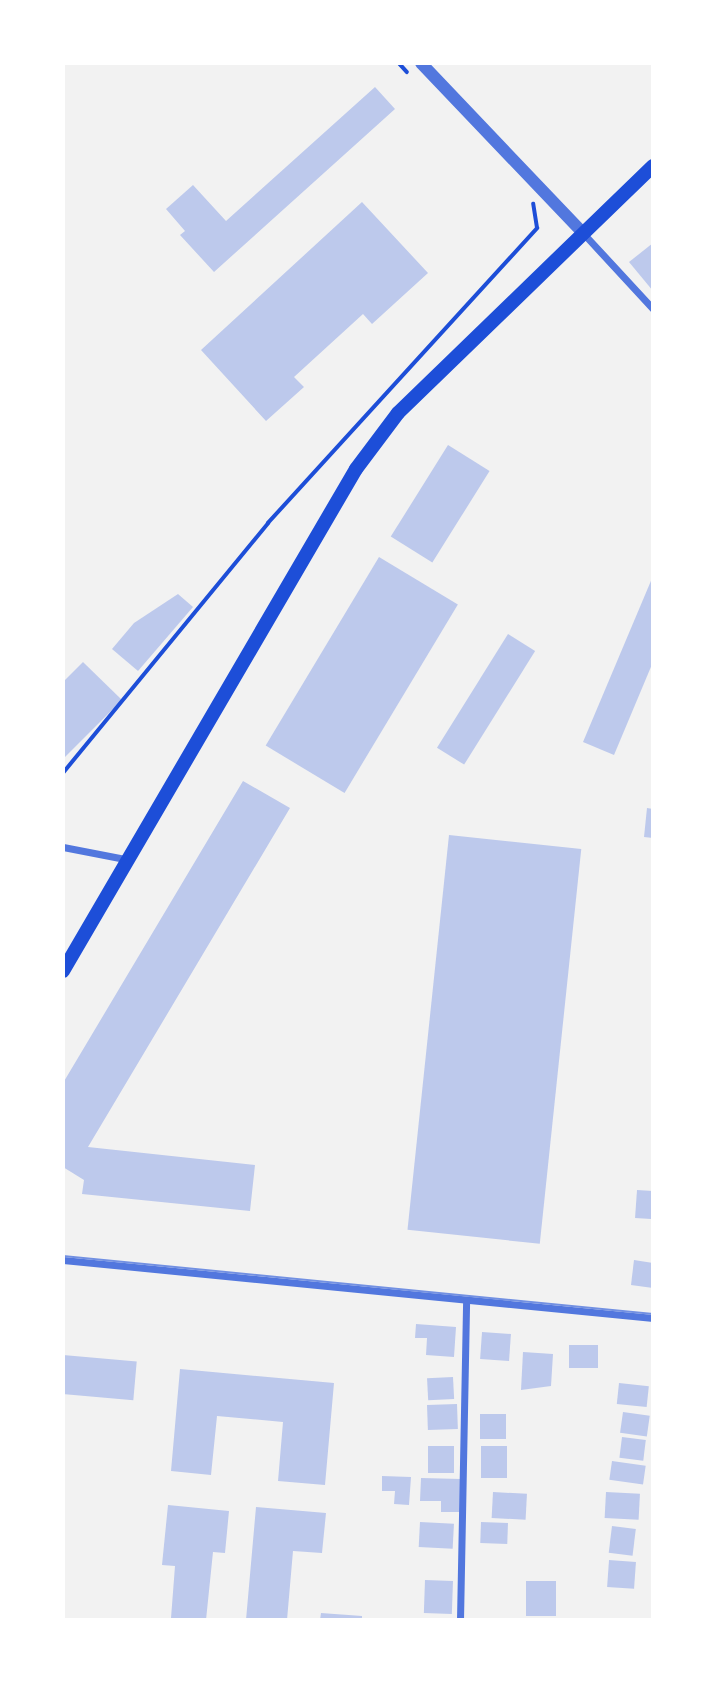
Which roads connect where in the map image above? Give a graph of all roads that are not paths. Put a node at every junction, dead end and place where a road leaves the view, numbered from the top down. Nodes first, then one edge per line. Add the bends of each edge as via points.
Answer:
1 (421, 63) edge
2 (653, 166) edge
3 (582, 232) junction
4 (653, 309) edge
5 (63, 847) edge
6 (125, 859) junction
7 (63, 971) edge
8 (63, 1260) edge
9 (466, 1300) junction
10 (653, 1318) edge
11 (460, 1620) edge

1 - 3 street
2 - 3 main road
3 - 4 street
3 - 6 main road via 398,413 356,469
5 - 6 street
6 - 7 main road
8 - 9 street
9 - 10 street
9 - 11 street

